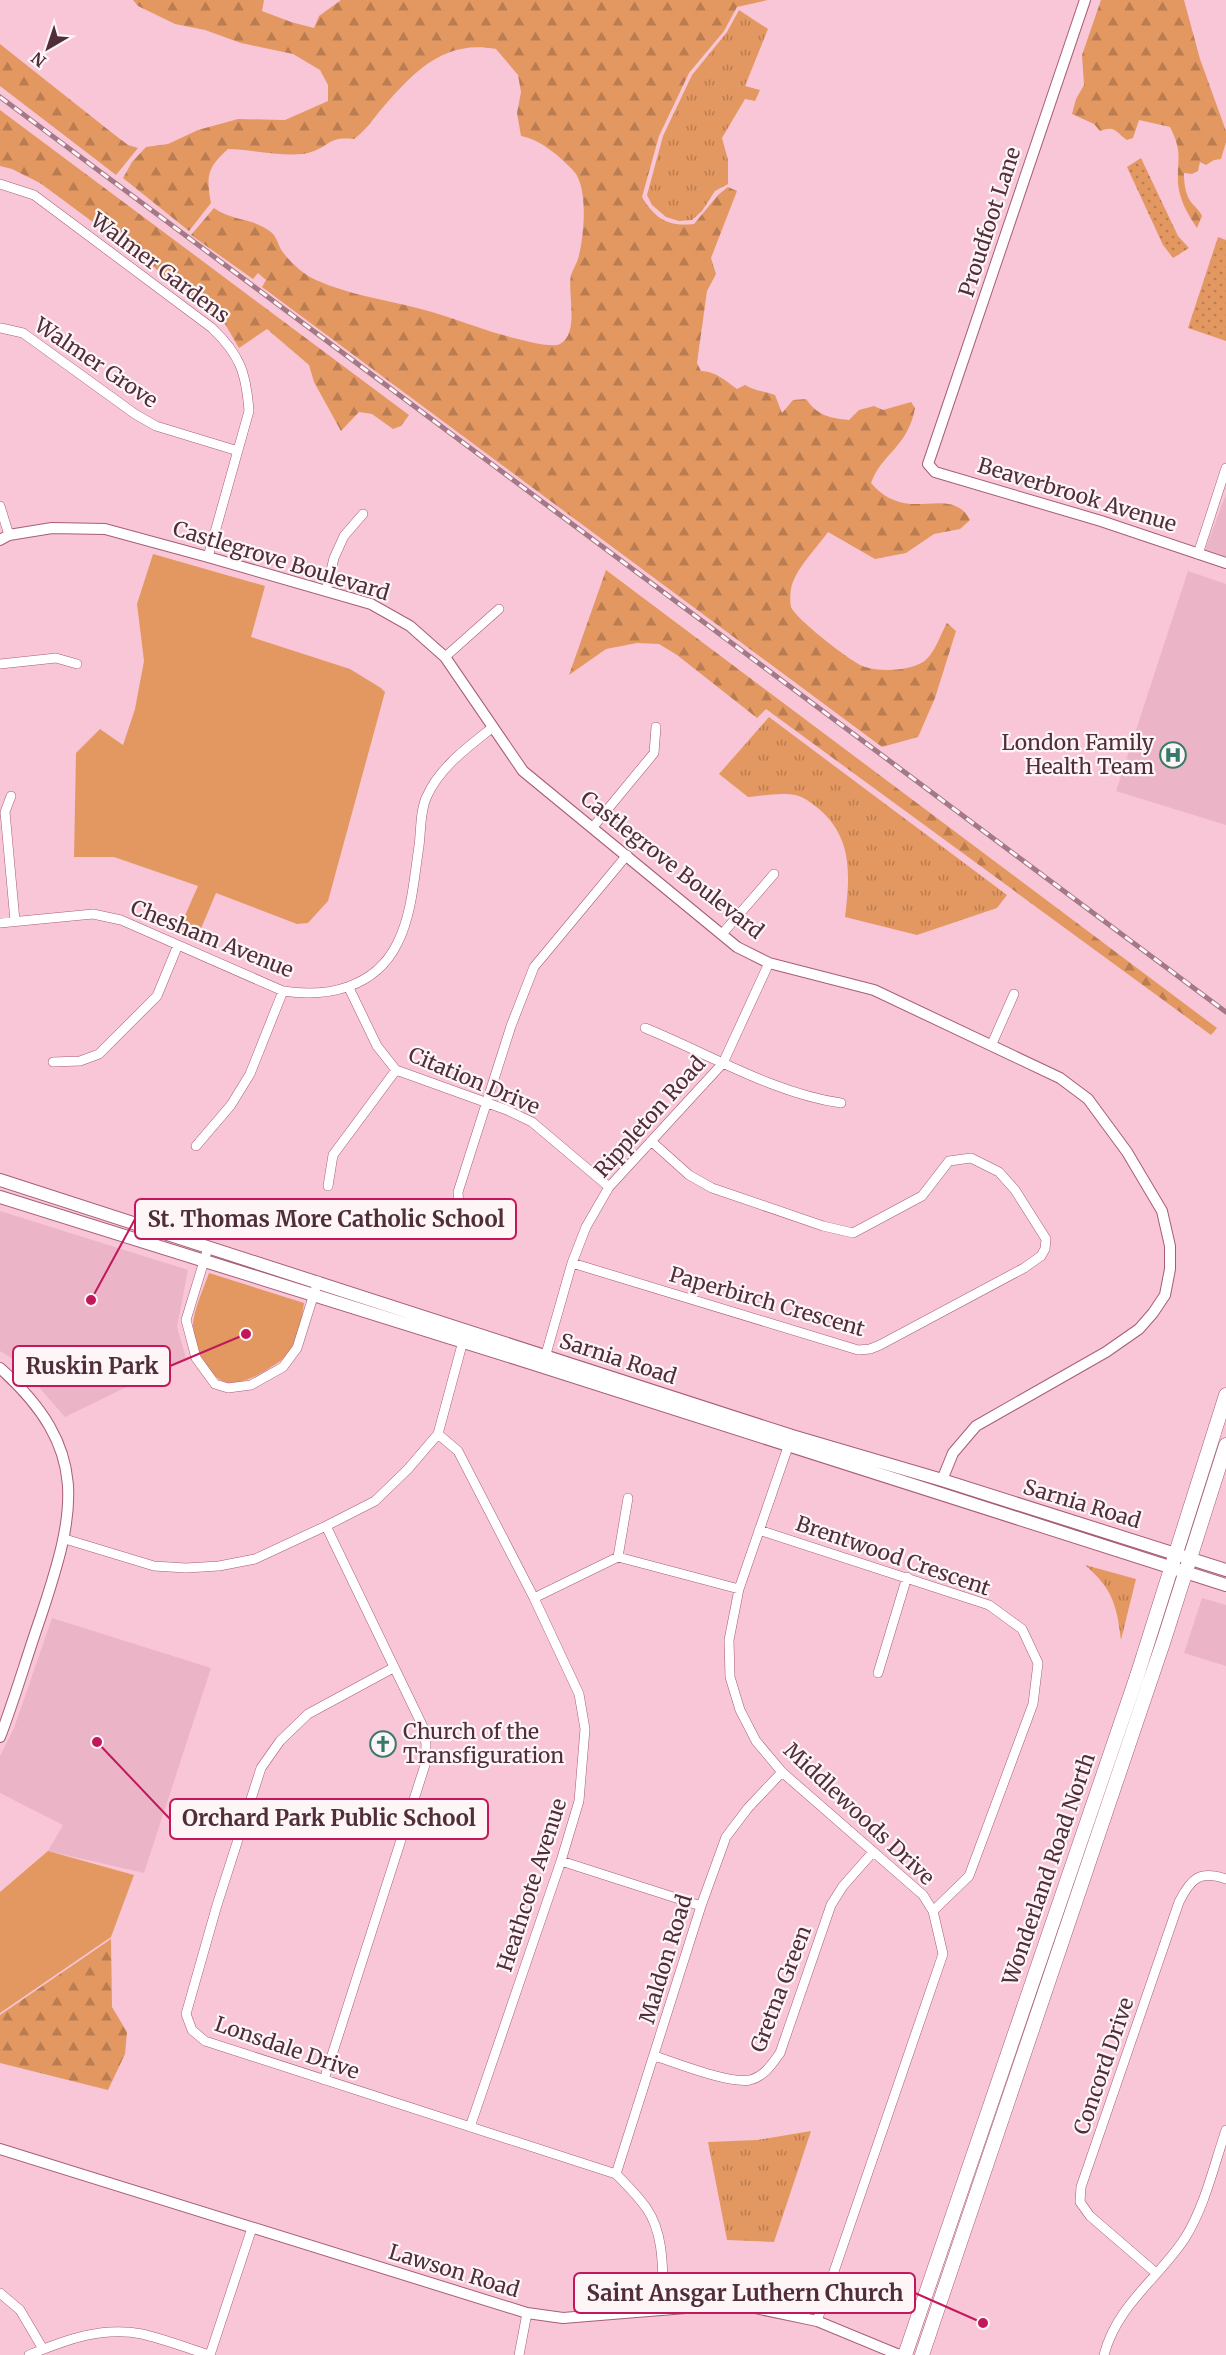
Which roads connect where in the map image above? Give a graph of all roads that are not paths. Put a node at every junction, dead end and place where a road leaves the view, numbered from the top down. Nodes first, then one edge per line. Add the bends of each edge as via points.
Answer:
1 (1085, 0) edge
2 (0, 184) edge
3 (2, 328) dead end
4 (238, 451) junction
5 (930, 455) joint
6 (1226, 468) edge
7 (0, 506) edge
8 (363, 514) dead end
9 (5, 537) edge
10 (1198, 554) junction
11 (208, 556) junction
12 (1226, 563) edge
13 (326, 591) junction
14 (499, 609) dead end
15 (445, 657) junction
16 (0, 664) edge
17 (77, 664) dead end
18 (493, 727) junction
19 (656, 727) dead end
20 (11, 796) dead end
21 (593, 827) junction
22 (627, 855) junction
23 (774, 874) dead end
24 (15, 921) junction
25 (0, 923) edge
26 (722, 934) junction
27 (178, 945) junction
28 (769, 963) junction
29 (350, 988) junction
30 (283, 991) junction
31 (1014, 994) dead end
32 (645, 1028) dead end
33 (991, 1046) junction
34 (53, 1062) dead end
35 (723, 1063) junction
36 (396, 1070) junction
37 (486, 1102) junction
38 (841, 1103) dead end
39 (651, 1141) junction
40 (196, 1146) dead end
41 (0, 1180) edge
42 (328, 1186) dead end
43 (609, 1187) junction
44 (0, 1197) edge
45 (460, 1220) dead end
46 (208, 1248) junction
47 (203, 1261) junction
48 (572, 1263) junction
49 (318, 1281) junction
50 (313, 1295) junction
51 (463, 1341) junction
52 (544, 1361) junction
53 (0, 1368) edge
54 (1226, 1395) edge
55 (438, 1434) junction
56 (791, 1441) junction
57 (1226, 1445) edge
58 (942, 1480) junction
59 (628, 1498) dead end
60 (326, 1526) junction
61 (759, 1530) junction
62 (65, 1539) junction
63 (1176, 1554) junction
64 (618, 1557) junction
65 (1188, 1566) junction
66 (1171, 1568) junction
67 (1226, 1570) edge
68 (907, 1577) junction
69 (1226, 1585) edge
70 (739, 1589) junction
71 (534, 1598) junction
72 (393, 1668) junction
73 (878, 1673) dead end
74 (0, 1737) edge
75 (782, 1772) junction
76 (873, 1852) junction
77 (561, 1862) junction
78 (1226, 1879) edge
79 (701, 1906) junction
80 (933, 1911) junction
81 (654, 2056) junction
82 (324, 2080) junction
83 (470, 2127) junction
84 (1225, 2134) edge
85 (0, 2149) edge
86 (615, 2174) junction
87 (252, 2228) junction
88 (1156, 2272) junction
89 (0, 2293) edge
90 (664, 2310) junction
91 (527, 2313) junction
92 (817, 2321) junction
93 (44, 2349) junction
94 (29, 2355) edge
95 (209, 2355) edge
96 (519, 2355) edge
97 (906, 2355) edge
98 (922, 2355) edge
99 (1104, 2355) edge

1 - 5 street, Proudfoot Lane
2 - 4 street, Walmer Gardens via 34,195 229,344 242,364 247,387 249,411
3 - 4 street, Walmer Grove via 23,333 156,426
4 - 11 street, Walmer Gardens
5 - 10 street, Beaverbrook Avenue via 928,464 935,472
6 - 10 street
7 - 9 street
8 - 13 street via 344,536
9 - 11 street, Castlegrove Boulevard via 52,528 105,529
10 - 12 street, Beaverbrook Avenue
11 - 13 street, Castlegrove Boulevard
13 - 15 street, Castlegrove Boulevard via 371,604 391,615
14 - 15 street
15 - 18 street, Castlegrove Boulevard
16 - 17 street via 56,658
18 - 21 street, Castlegrove Boulevard via 523,771
18 - 29 street, Chesham Avenue via 444,769 425,799 410,900 397,945 379,968
19 - 21 street via 654,753
20 - 24 street via 5,812
21 - 22 street, Castlegrove Boulevard
22 - 26 street, Castlegrove Boulevard
22 - 37 street via 534,967
23 - 26 street
24 - 25 street, Chesham Avenue
24 - 27 street, Chesham Avenue via 93,914 122,920
26 - 28 street, Castlegrove Boulevard
27 - 30 street, Chesham Avenue
27 - 34 street via 157,996 99,1054 80,1061
28 - 33 street, Castlegrove Boulevard via 874,990
28 - 35 street, Rippleton Road
29 - 30 street, Chesham Avenue via 306,995
29 - 36 street, Citation Drive via 377,1046
30 - 40 street via 250,1074 231,1105
31 - 33 street
32 - 35 street
33 - 58 street, Castlegrove Boulevard via 1060,1078 1088,1099 1127,1152 1162,1211 1170,1246 1170,1269 1165,1294 1154,1314 1139,1329 976,1426 953,1453
35 - 38 street via 815,1100
35 - 39 street, Rippleton Road
36 - 37 street, Citation Drive
36 - 42 street via 333,1155
37 - 43 street, Citation Drive via 532,1122
37 - 45 street via 458,1192
39 - 43 street, Rippleton Road
39 - 48 street, Paperbirch Crescent via 689,1175 712,1188 853,1233 922,1196 949,1161 971,1158 999,1172 1016,1190 1046,1239 1045,1249 1014,1274 880,1345 858,1350
41 - 46 main road, Sarnia Road
43 - 48 street, Rippleton Road via 586,1227
44 - 47 main road, Sarnia Road
46 - 47 street
46 - 49 main road, Sarnia Road
47 - 50 main road, Sarnia Road
47 - 50 street via 186,1320 196,1358 215,1384 228,1388 251,1385 283,1367 297,1348
48 - 52 street, Rippleton Road
49 - 50 street
49 - 52 main road, Sarnia Road
50 - 51 main road, Sarnia Road
51 - 52 main road, Sarnia Road
51 - 55 street
52 - 56 main road, Sarnia Road
53 - 62 street via 22,1388 60,1444 69,1479
54 - 63 main road, Wonderland Road North
55 - 60 street via 375,1501
55 - 71 street, Heathcote Avenue via 458,1451
56 - 58 main road, Sarnia Road
56 - 61 street, Middlewoods Drive
56 - 66 main road, Sarnia Road
57 - 65 main road, Wonderland Road North
58 - 63 main road, Sarnia Road
59 - 64 street
60 - 62 street via 255,1559 208,1567 154,1566
60 - 72 street
61 - 68 street, Brentwood Crescent
61 - 70 street, Middlewoods Drive
62 - 74 street
63 - 65 main road, Sarnia Road
63 - 66 main road, Wonderland Road North
64 - 70 street
64 - 71 street
65 - 66 main road, Sarnia Road
65 - 67 main road, Sarnia Road
65 - 69 main road, Sarnia Road
65 - 98 main road, Wonderland Road North
66 - 97 main road, Wonderland Road North
68 - 73 street
68 - 80 street, Brentwood Crescent via 989,1605 1022,1629 1038,1663 1033,1704 969,1876
70 - 75 street, Middlewoods Drive via 729,1640 730,1677 740,1710 756,1741
71 - 77 street, Heathcote Avenue via 579,1694 585,1729 579,1801
72 - 82 street via 424,1729 425,1765
72 - 82 street, Lonsdale Drive via 308,1714 280,1741 261,1768 186,2014 192,2030 205,2041
75 - 76 street, Middlewoods Drive
75 - 79 street, Maldon Road via 726,1838
76 - 80 street, Middlewoods Drive via 922,1895
76 - 81 street, Gretna Green via 831,1905 780,2053 768,2070 750,2080 729,2079
77 - 79 street
77 - 83 street, Heathcote Avenue
78 - 88 street, Concord Drive via 1201,1875 1192,1881 1179,1902 1081,2187 1080,2202 1090,2216
79 - 81 street, Maldon Road
80 - 92 street, Middlewoods Drive via 943,1954
81 - 86 street, Maldon Road
82 - 83 street, Lonsdale Drive
83 - 86 street, Lonsdale Drive
84 - 88 street via 1185,2238
85 - 87 street, Lawson Road
86 - 90 street, Lonsdale Drive via 648,2210 656,2227
87 - 91 street, Lawson Road
87 - 95 street
88 - 99 street via 1116,2322
89 - 93 street via 20,2310
90 - 91 street, Lawson Road via 563,2318
90 - 92 street, Lawson Road via 750,2307
91 - 96 street
92 - 97 street, Lawson Road
93 - 94 street
93 - 95 street via 76,2336 122,2332 142,2334

